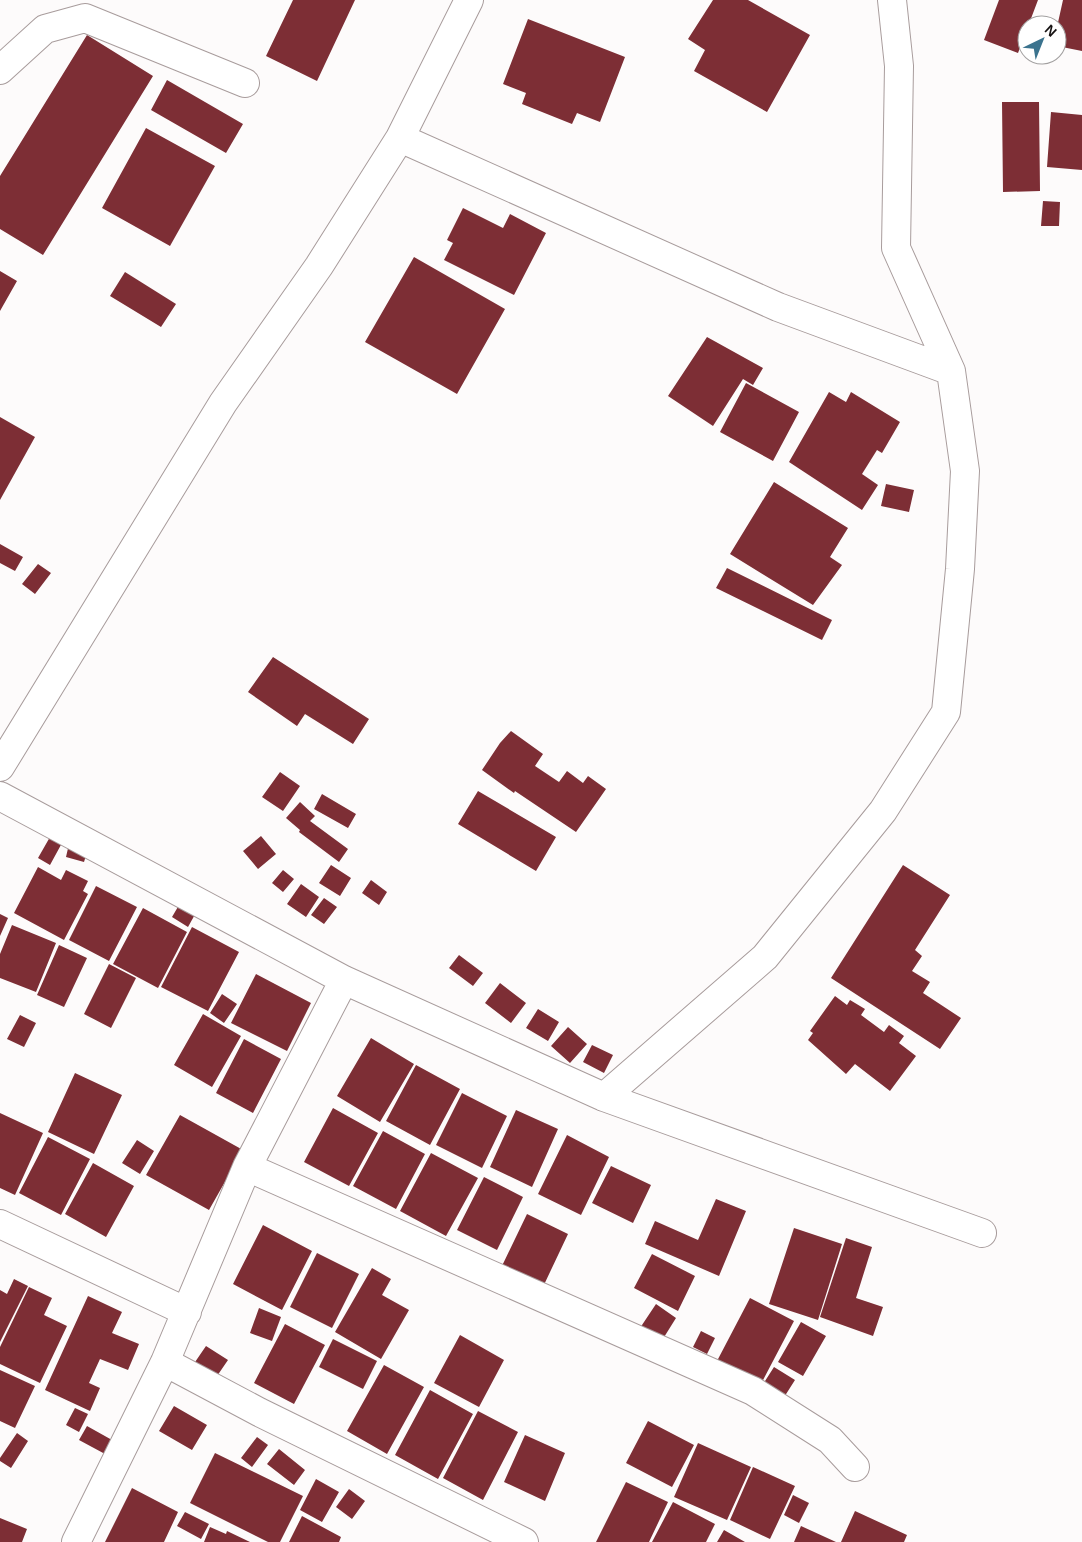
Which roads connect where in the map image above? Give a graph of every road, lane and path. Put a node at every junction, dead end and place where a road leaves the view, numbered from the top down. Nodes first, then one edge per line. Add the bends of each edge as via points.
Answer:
1 (469, 0) edge
2 (892, 0) edge
3 (0, 70) edge
4 (245, 83) dead end
5 (400, 138) junction
6 (951, 371) junction
7 (0, 767) edge
8 (0, 796) edge
9 (344, 980) junction
10 (604, 1097) junction
11 (248, 1167) junction
12 (0, 1224) edge
13 (982, 1233) dead end
14 (188, 1312) junction
15 (165, 1362) junction
16 (855, 1467) dead end
17 (76, 1542) edge
18 (524, 1542) edge

1 - 5 street
2 - 6 street via 899,66 896,248
3 - 4 street via 45,29 85,18
5 - 6 street via 778,307
5 - 7 street via 319,266 224,403
6 - 10 street via 965,471 960,569 946,712 883,812 765,957
8 - 9 street
9 - 10 street
9 - 11 street
10 - 13 street
11 - 14 street
11 - 16 street via 753,1391 830,1440
12 - 14 street
14 - 15 street
15 - 17 street
15 - 18 street via 259,1412

